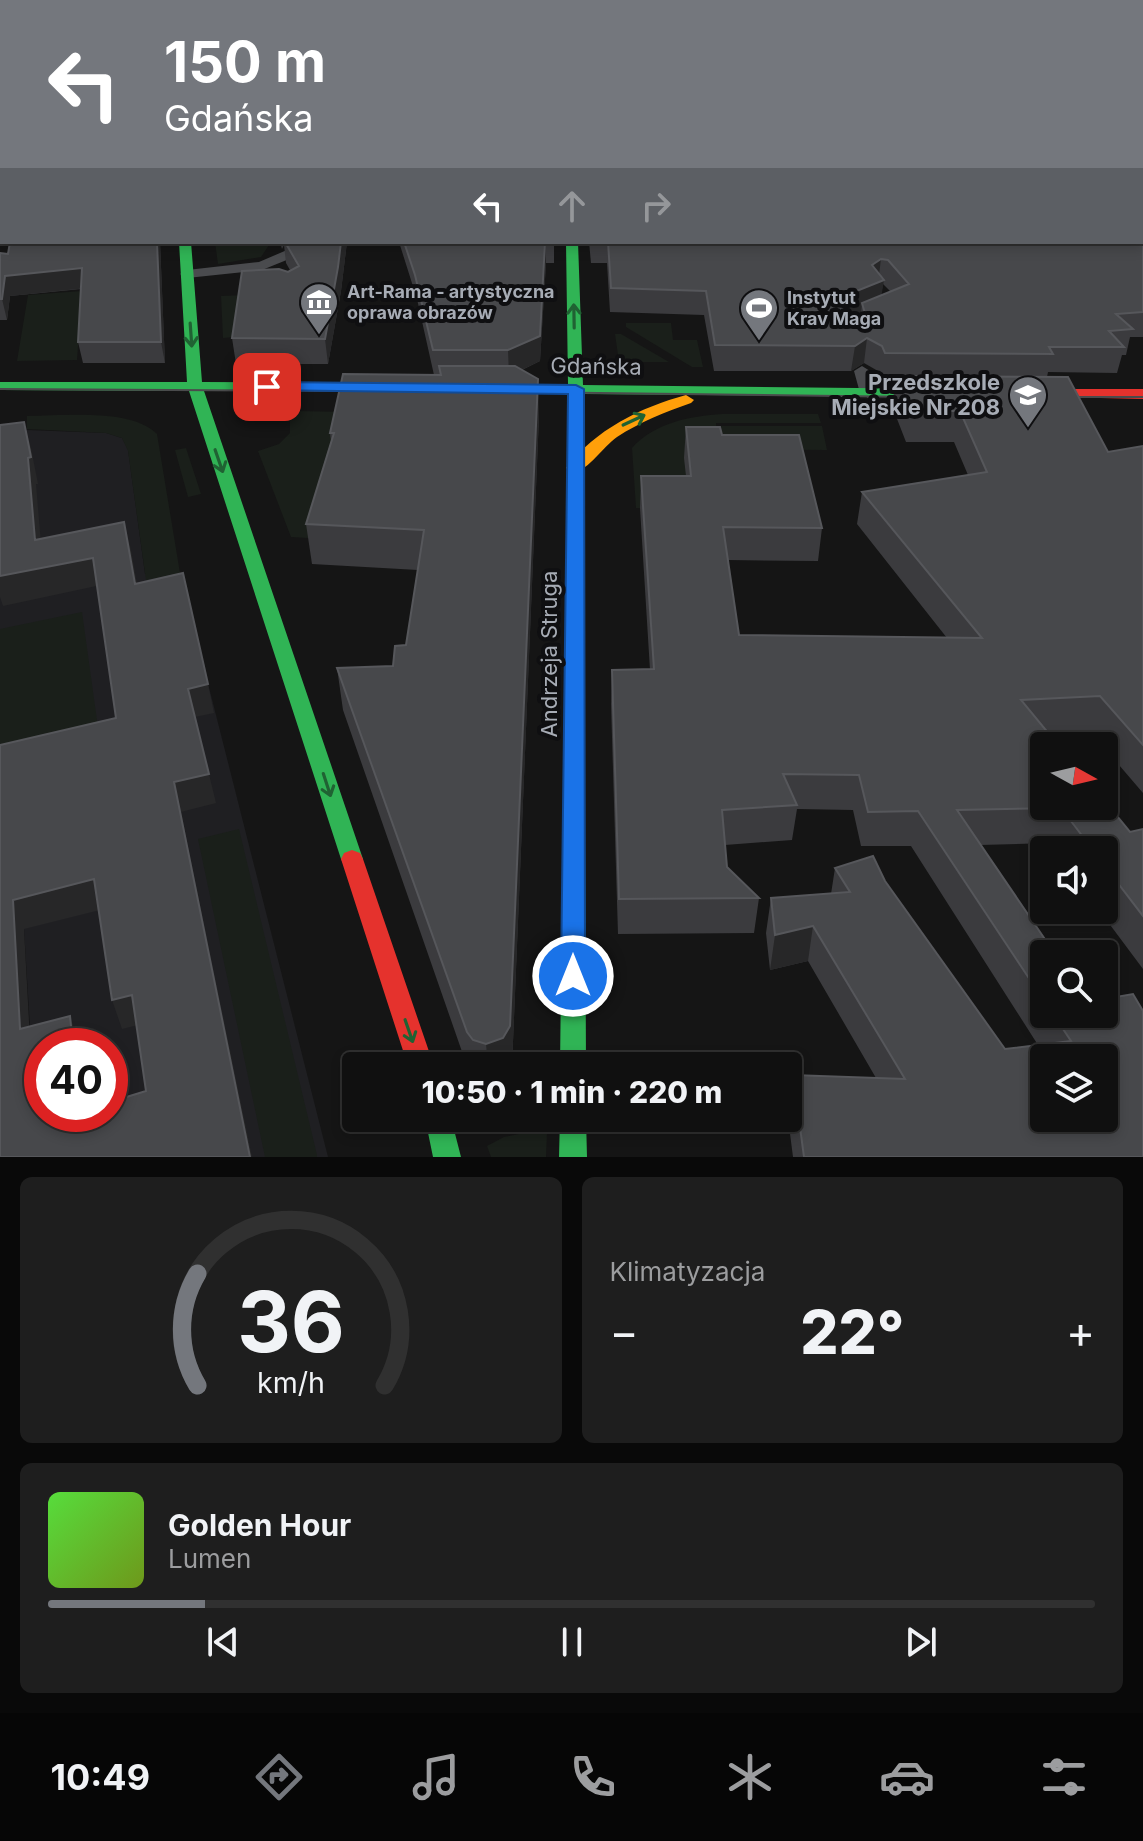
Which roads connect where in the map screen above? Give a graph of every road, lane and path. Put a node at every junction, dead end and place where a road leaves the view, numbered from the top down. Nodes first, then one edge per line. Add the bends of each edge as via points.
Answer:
1 (185, 244) edge
2 (295, 244) edge
3 (572, 244) edge
4 (187, 280) junction
5 (271, 282) edge
6 (862, 371) edge
7 (0, 386) edge
8 (195, 387) junction
9 (422, 387) edge
10 (463, 388) edge
11 (576, 389) junction
12 (727, 392) junction
13 (868, 393) junction
14 (972, 393) edge
15 (1001, 393) edge
16 (1143, 394) edge
17 (574, 468) junction
18 (416, 1052) edge
19 (573, 1052) edge
20 (441, 1132) edge
21 (573, 1132) edge
22 (447, 1157) edge
23 (573, 1157) edge

1 - 4 street
2 - 4 lane via 294,252 262,266
11 -> 3 street, Andrzeja Struga
4 - 5 lane
4 -> 8 street
6 - 13 lane
7 - 8 street
8 - 9 street
8 -> 18 street
10 - 11 street, Gdańska
11 - 12 street, Gdańska
11 - 17 street, Andrzeja Struga
12 - 13 street, Gdańska
17 -> 12 street via 599,440 629,422
13 - 14 street, Gdańska
15 - 16 street
17 - 19 street, Andrzeja Struga
20 - 22 street
21 - 23 street

